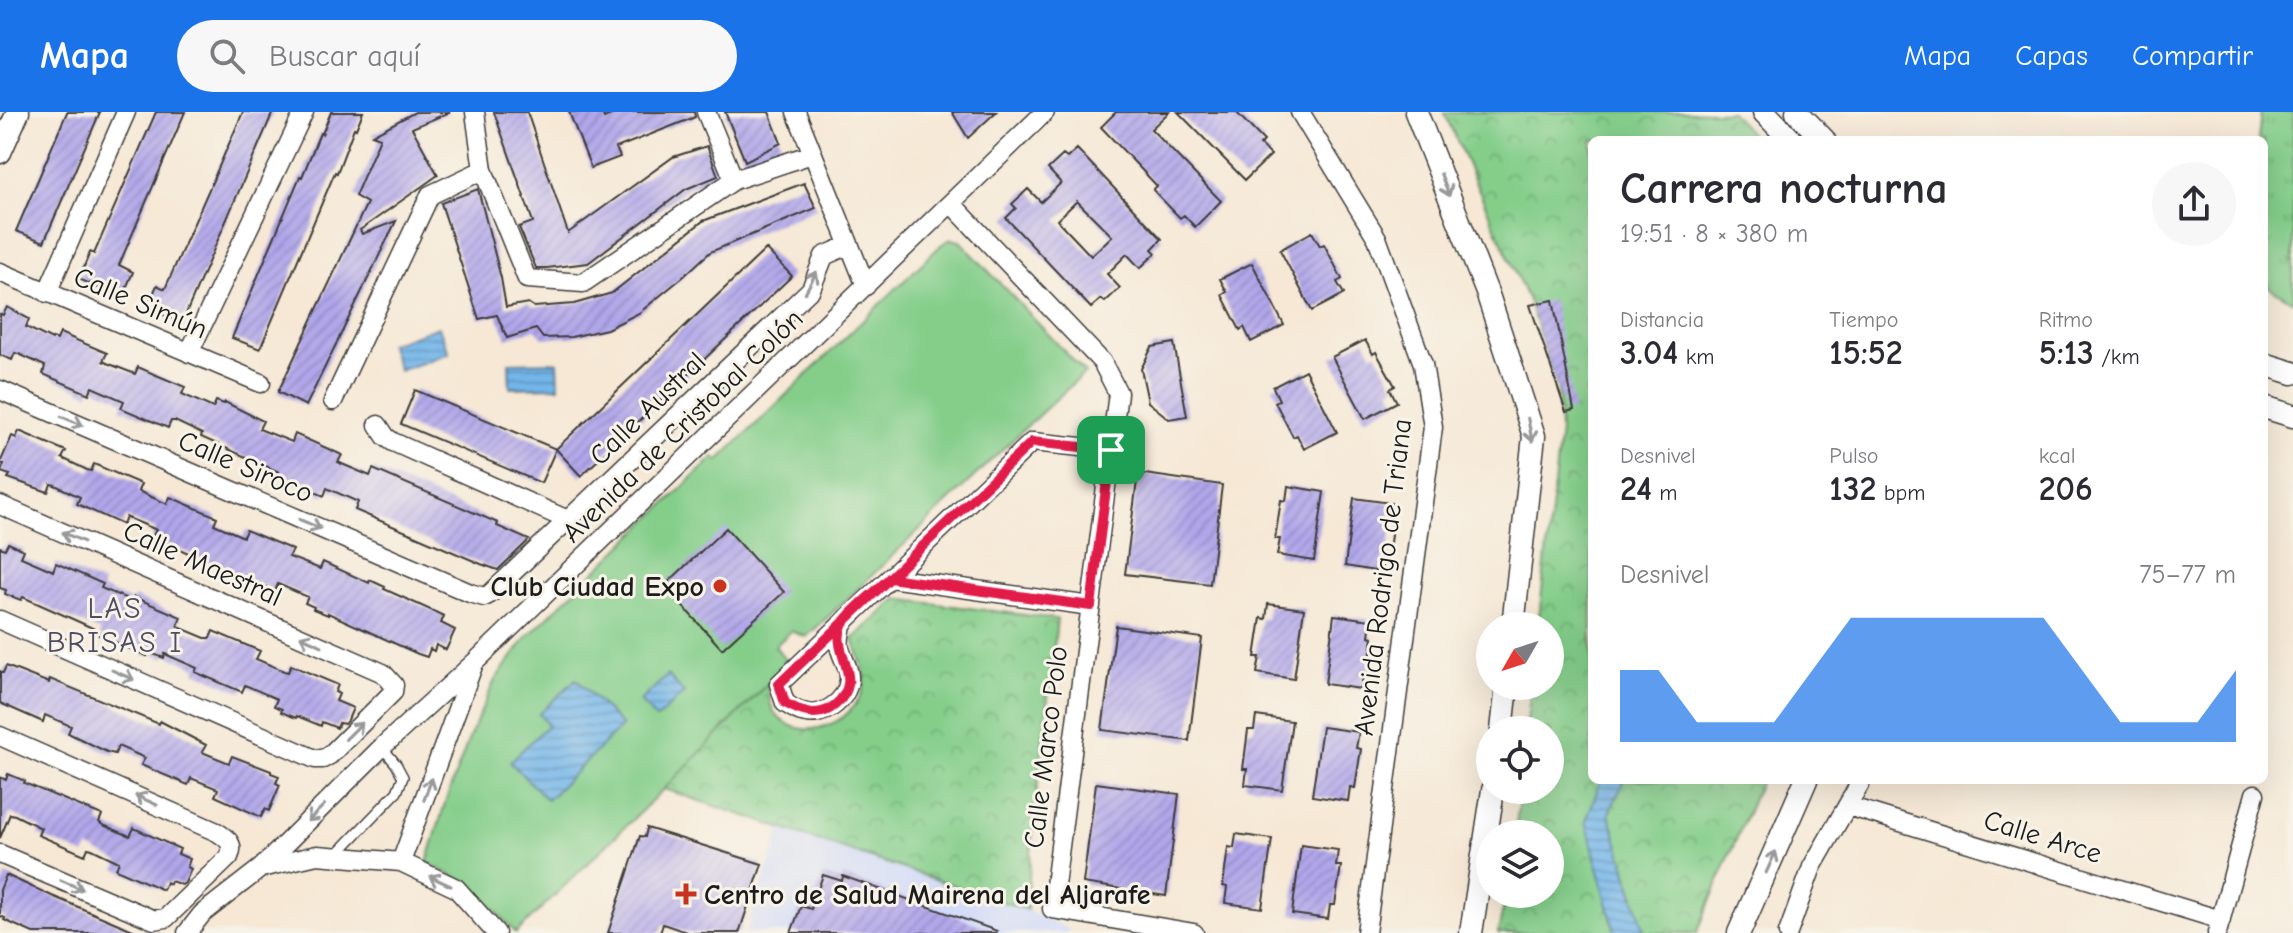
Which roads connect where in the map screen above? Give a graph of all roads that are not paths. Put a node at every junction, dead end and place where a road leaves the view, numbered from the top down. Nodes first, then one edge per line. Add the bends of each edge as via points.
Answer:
1 (18, 112) edge
2 (126, 112) edge
3 (304, 112) edge
4 (475, 112) edge
5 (706, 112) edge
6 (796, 112) edge
7 (1045, 112) edge
8 (1300, 112) edge
9 (1416, 112) edge
10 (1764, 112) edge
11 (1797, 112) edge
12 (1787, 136) edge
13 (1820, 136) edge
14 (0, 152) edge
15 (812, 154) junction
16 (483, 170) junction
17 (734, 180) junction
18 (951, 203) junction
19 (849, 245) junction
20 (0, 272) edge
21 (866, 286) junction
22 (47, 293) junction
23 (189, 353) junction
24 (2268, 365) edge
25 (2293, 373) edge
26 (261, 383) dead end
27 (0, 390) edge
28 (333, 401) dead end
29 (2268, 408) edge
30 (2293, 416) edge
31 (378, 425) dead end
32 (1111, 450) junction
33 (0, 505) edge
34 (570, 521) junction
35 (890, 578) junction
36 (470, 593) joint
37 (1091, 606) junction
38 (1515, 612) edge
39 (0, 620) edge
40 (842, 624) junction
41 (474, 663) junction
42 (422, 711) junction
43 (448, 735) junction
44 (0, 736) edge
45 (382, 747) junction
46 (1804, 784) edge
47 (1860, 784) edge
48 (2255, 794) dead end
49 (1491, 804) edge
50 (1848, 806) junction
51 (0, 854) edge
52 (334, 856) junction
53 (401, 862) junction
54 (261, 868) junction
55 (2219, 927) edge
56 (1744, 932) edge
57 (187, 933) edge
58 (496, 933) edge
59 (1194, 933) edge
60 (1366, 933) edge
61 (1471, 933) edge
62 (1788, 933) edge

1 - 14 street
2 - 22 street
3 - 23 street
4 - 16 street
5 - 17 street
6 - 15 street
7 - 18 street, Avenida de Cristobal Colón
8 - 60 street, Avenida Rodrigo de Triana via 1377,238 1423,364 1433,427
9 -> 38 street via 1488,295 1534,436
10 - 12 street
11 - 13 street
15 - 17 street
15 - 19 street
16 - 17 street via 527,279 583,283
16 - 28 street via 430,195
18 - 21 street, Avenida de Cristobal Colón
18 - 32 street, Calle Marco Polo via 1102,362 1118,393
19 - 21 street
34 -> 19 street, Calle Austral via 811,289 824,256
20 - 22 street, Calle Simún
21 - 41 street, Avenida de Cristobal Colón
22 - 23 street, Calle Simún
23 - 26 street, Calle Simún
24 - 25 street
27 -> 36 street, Calle Siroco
29 - 30 street
31 - 34 street via 393,442
32 - 35 street via 1032,442
32 - 37 street, Calle Marco Polo
39 -> 33 street, Calle Maestral via 315,759 330,755 393,692 394,685 383,673
34 - 36 street, Calle Austral via 490,594
35 - 37 street
35 - 40 street
37 - 59 street, Calle Marco Polo via 1052,909
40 - 40 street via 779,684 785,703 804,714 823,712 847,689 850,677 839,647
41 - 42 street
41 - 43 street, Avenida de Cristobal Colón
42 - 43 street via 442,712
42 - 45 street
53 -> 43 street, Avenida de Cristobal Colón
51 -> 44 street via 161,921 232,850 217,832
45 - 52 lane via 403,777 397,792
45 -> 54 street
56 -> 46 street
47 - 50 street
48 - 55 street
49 - 61 street
50 - 55 street, Calle Arce
50 - 62 street via 1812,867
52 - 53 street
52 - 54 street
58 -> 53 street via 456,888
54 - 57 street via 202,914

